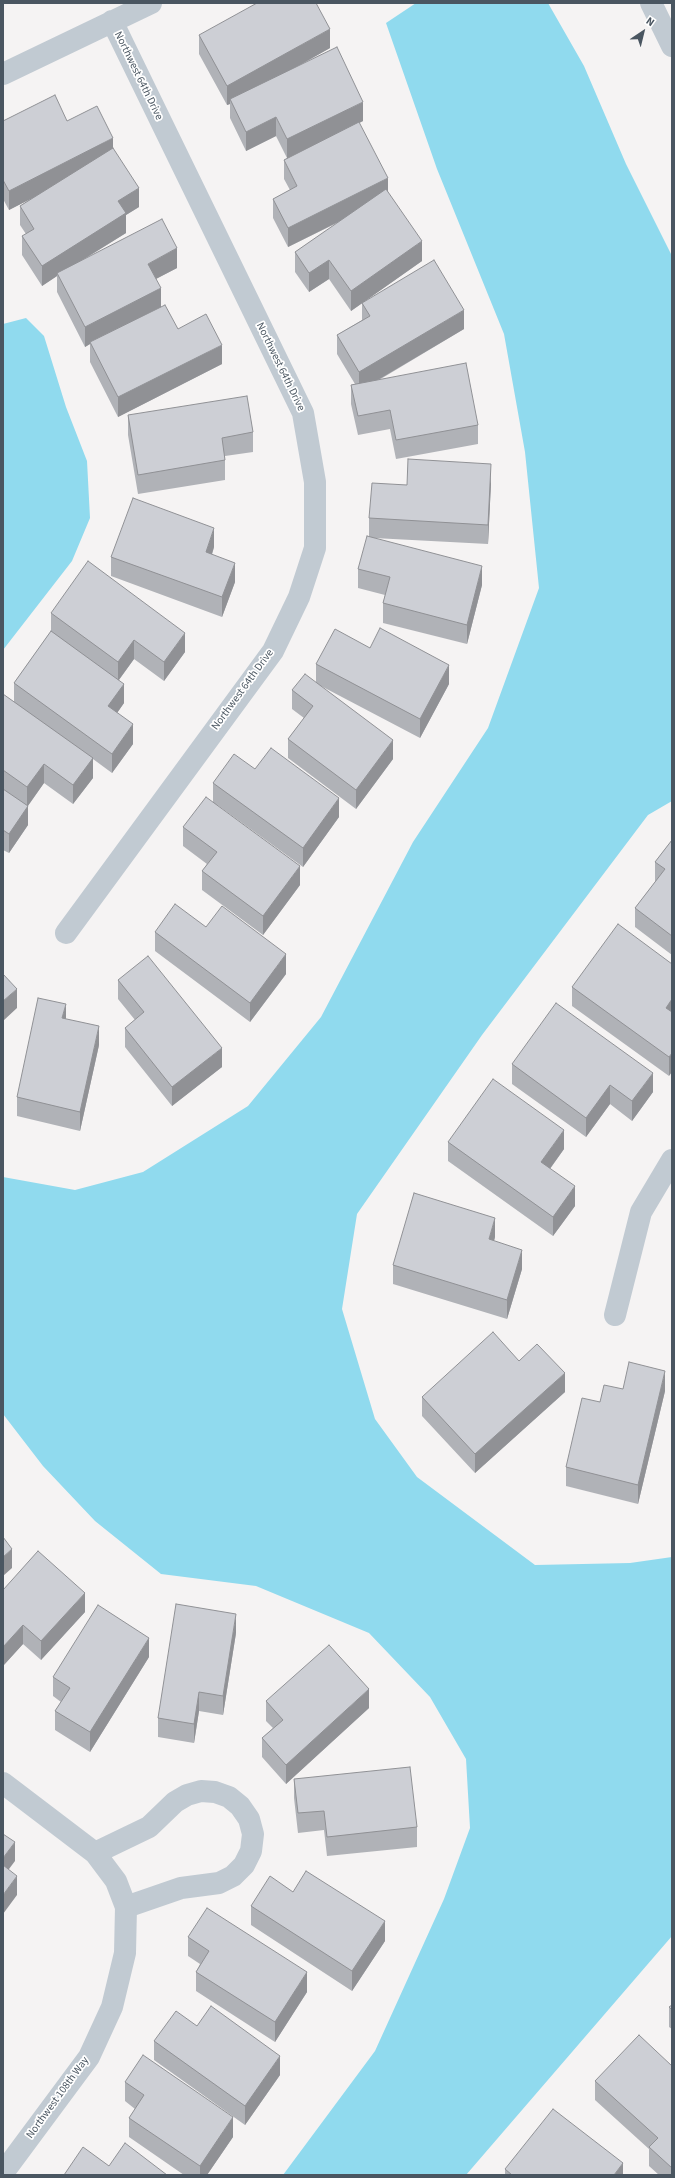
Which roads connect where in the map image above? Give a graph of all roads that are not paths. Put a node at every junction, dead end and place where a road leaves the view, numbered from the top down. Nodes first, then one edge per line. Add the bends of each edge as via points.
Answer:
1 (151, 3) edge
2 (651, 3) edge
3 (112, 21) junction
4 (672, 46) edge
5 (3, 74) edge
6 (66, 933) dead end
7 (672, 1160) edge
8 (615, 1315) dead end
9 (3, 1783) edge
10 (95, 1853) junction
11 (126, 1907) junction
12 (3, 2173) edge

1 - 3 street
2 - 4 street
3 - 5 street
3 - 6 street, Northwest 64th Drive via 303,412 315,482 315,548 299,597 273,651
7 - 8 street via 641,1212
9 - 10 street, Northwest 108th Way
10 - 11 street, Northwest 108th Way via 116,1881
10 - 11 street via 149,1827 175,1802 201,1791 229,1797 240,1806 249,1819 253,1834 251,1851 244,1865 233,1876 219,1883 181,1888
11 - 12 street, Northwest 108th Way via 125,1953 112,2007 92,2050

